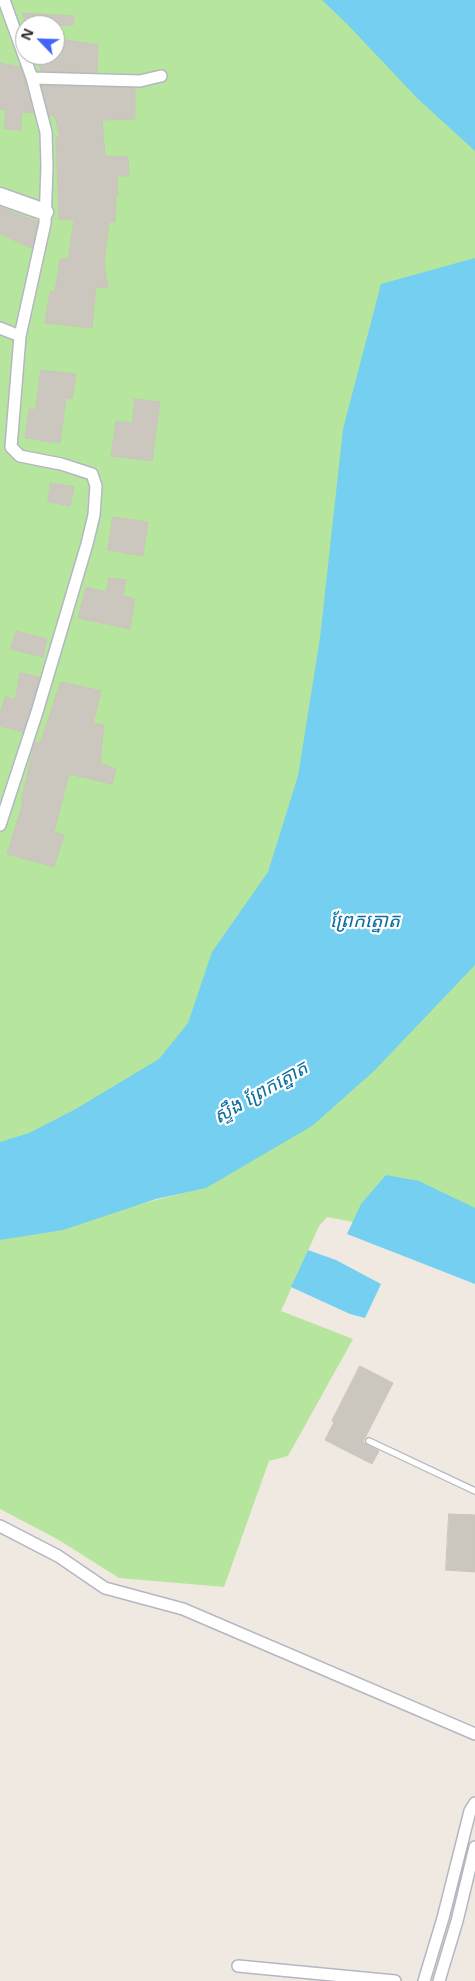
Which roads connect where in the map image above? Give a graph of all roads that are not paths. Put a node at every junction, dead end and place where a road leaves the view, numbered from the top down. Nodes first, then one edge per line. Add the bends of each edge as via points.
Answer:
1 (4, 0) edge
2 (162, 76) dead end
3 (32, 78) junction
4 (0, 196) edge
5 (45, 212) junction
6 (0, 328) edge
7 (20, 336) junction
8 (0, 825) edge
9 (370, 1441) dead end
10 (475, 1491) edge
11 (0, 1526) edge
12 (475, 1734) edge
13 (475, 1803) edge
14 (475, 1847) edge
15 (238, 1966) dead end
16 (258, 1968) junction
17 (256, 1981) edge
18 (395, 1981) edge
19 (424, 1981) edge
20 (439, 1981) edge

1 - 3 street
2 - 3 street via 140,81
3 - 5 street via 46,132
4 - 5 street
5 - 7 street
6 - 7 street
7 - 8 street via 11,446 20,456 92,474 96,486 94,515 77,579
9 - 10 lane
11 - 12 street via 58,1556 105,1588 183,1610
13 - 19 street via 470,1811
14 - 20 street
15 - 16 street
16 - 17 street
16 - 18 street

